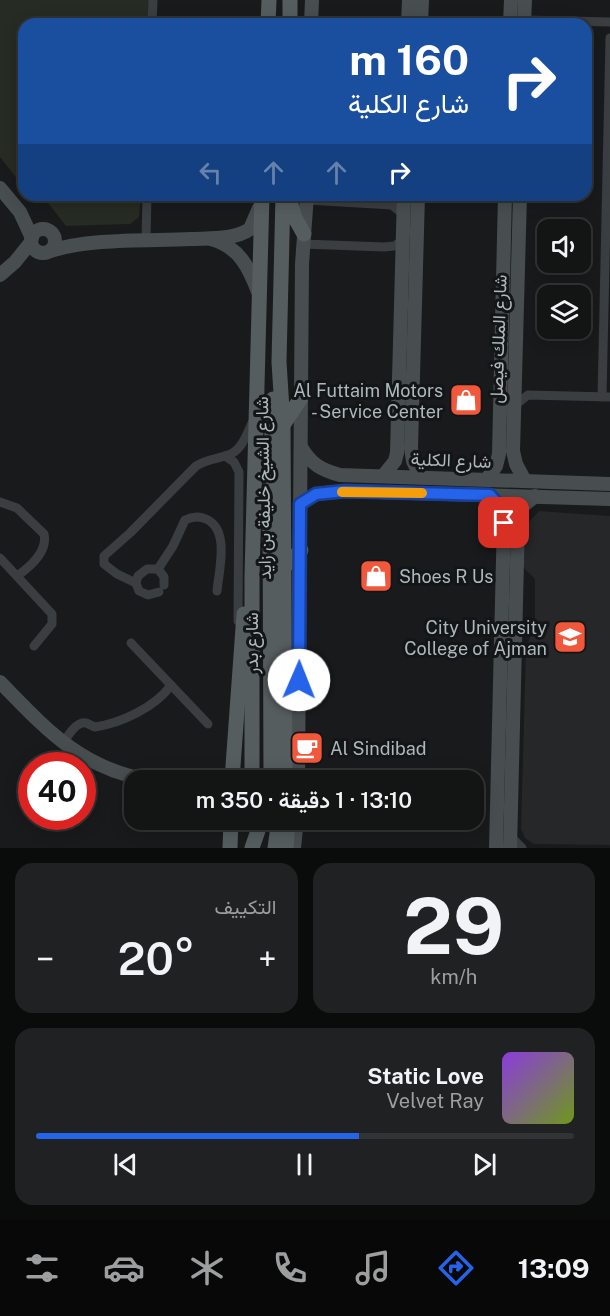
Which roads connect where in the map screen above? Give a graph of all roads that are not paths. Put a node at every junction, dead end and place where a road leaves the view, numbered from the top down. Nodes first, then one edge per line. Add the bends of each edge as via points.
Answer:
1 (153, 0) edge
2 (269, 0) edge
3 (290, 0) edge
4 (312, 0) edge
5 (511, 0) edge
6 (525, 0) edge
7 (415, 1) edge
8 (152, 18) edge
9 (268, 18) edge
10 (290, 18) edge
11 (311, 18) edge
12 (410, 18) edge
13 (420, 18) edge
14 (510, 18) edge
15 (524, 18) edge
16 (592, 22) edge
17 (610, 22) edge
18 (610, 38) edge
19 (0, 188) edge
20 (147, 201) edge
21 (261, 201) edge
22 (262, 201) edge
23 (283, 201) edge
24 (290, 201) edge
25 (307, 201) edge
26 (353, 201) edge
27 (404, 201) edge
28 (418, 201) edge
29 (505, 201) edge
30 (520, 201) edge
31 (20, 212) junction
32 (403, 214) junction
33 (49, 231) junction
34 (203, 238) junction
35 (303, 239) junction
36 (32, 240) junction
37 (146, 241) junction
38 (402, 241) junction
39 (79, 244) junction
40 (47, 252) junction
41 (5, 271) edge
42 (260, 297) junction
43 (279, 362) junction
44 (516, 382) junction
45 (413, 393) junction
46 (399, 394) junction
47 (528, 395) junction
48 (606, 397) edge
49 (301, 398) junction
50 (500, 405) junction
51 (515, 406) junction
52 (256, 415) junction
53 (283, 425) junction
54 (301, 447) junction
55 (225, 456) junction
56 (330, 472) junction
57 (383, 476) junction
58 (421, 477) junction
59 (487, 479) junction
60 (525, 481) junction
61 (610, 484) edge
62 (329, 492) junction
63 (490, 495) junction
64 (535, 496) junction
65 (610, 499) edge
66 (0, 502) edge
67 (300, 504) junction
68 (177, 512) dead end
69 (185, 520) junction
70 (301, 550) junction
71 (0, 558) edge
72 (503, 561) junction
73 (517, 562) junction
74 (284, 567) junction
75 (158, 569) junction
76 (18, 576) junction
77 (252, 576) junction
78 (136, 583) junction
79 (218, 591) dead end
80 (131, 642) dead end
81 (34, 646) dead end
82 (240, 656) junction
83 (0, 682) edge
84 (171, 685) junction
85 (285, 686) junction
86 (299, 702) junction
87 (208, 724) dead end
88 (63, 744) junction
89 (233, 770) edge
90 (252, 770) edge
91 (271, 770) edge
92 (285, 770) edge
93 (298, 770) edge
94 (124, 775) edge
95 (228, 830) edge
96 (231, 830) edge
97 (251, 830) edge
98 (258, 830) edge
99 (267, 830) edge
100 (277, 830) edge
101 (290, 830) edge
102 (295, 830) edge
103 (510, 842) edge
104 (293, 847) edge
105 (222, 848) edge
106 (230, 848) edge
107 (251, 848) edge
108 (264, 848) edge
109 (275, 848) edge
110 (496, 848) edge
111 (522, 848) edge

1 - 8 street
2 - 9 main road
3 - 10 main road
4 - 11 street
5 - 14 street
6 - 15 street
7 - 12 street
7 - 13 street
16 - 17 street
18 - 48 street
19 - 31 street
20 - 37 street
21 - 34 street via 247,232
22 - 42 main road, شارع الشيخ خليفة بن زايد
23 - 43 main road, شارع الشيخ خليفة بن زايد
24 - 35 main road
25 - 35 street
26 - 32 street via 387,204
27 - 32 street
28 - 45 street
29 - 50 street, شارع الملك فيصل
30 - 44 street, شارع الملك فيصل
31 - 33 street
31 - 36 street
32 - 38 street
33 - 36 street via 35,232
33 - 39 street
33 - 40 street via 55,241
34 - 37 street
34 - 42 street via 223,243 239,254
35 - 38 street via 384,247
35 - 49 street
36 - 40 street via 35,250
36 - 41 street
37 - 39 street
38 - 46 street
39 - 40 street
40 - 41 street
42 - 52 main road, شارع الشيخ خليفة بن زايد
43 - 53 main road, شارع الشيخ خليفة بن زايد
43 - 91 main road, شارع بدر via 273,393 271,453
44 - 47 street
44 - 51 street, شارع الملك فيصل
45 - 46 street via 406,398
45 - 58 street via 411,454
46 - 57 street via 397,453
47 - 48 street
47 - 51 street
49 - 53 main road
49 - 54 street
50 - 51 street via 507,409
50 - 59 street, شارع الملك فيصل via 498,460
51 - 60 street, شارع الملك فيصل via 514,457
52 - 55 street via 240,447
52 - 77 main road, شارع الشيخ خليفة بن زايد
53 - 74 main road, شارع الشيخ خليفة بن زايد
54 - 56 street, شارع الكلية via 312,463
54 - 67 street
55 - 78 street via 196,466 104,556 104,564
55 - 82 street via 237,465 240,476
56 - 57 street, شارع الكلية
56 - 62 street via 312,475 308,483 313,490
57 - 58 street, شارع الكلية
58 - 59 street, شارع الكلية
59 - 60 street, شارع الكلية
60 - 61 street, شارع الكلية
62 - 63 street, شارع الكلية
62 - 67 street, شارع الكلية via 311,496
63 - 64 street, شارع الكلية
63 - 72 street via 503,515
64 - 65 street, شارع الكلية
64 - 73 street via 519,515
66 - 76 street via 17,508 45,538 38,555
67 - 70 street
68 - 69 street
69 - 75 street
69 - 79 street via 203,518 220,531
70 - 74 main road
70 - 86 street
71 - 76 street
72 - 73 street via 510,558
72 - 110 street
73 - 103 street
74 - 85 main road, شارع الشيخ خليفة بن زايد
75 - 78 street via 143,571
75 - 78 street via 164,577 162,588 151,595 142,593
76 - 81 street via 53,617 51,627
77 - 82 main road, شارع الشيخ خليفة بن زايد
77 - 90 main road, شارع الشيخ خليفة بن زايد
80 - 84 street
82 - 89 main road, شارع الشيخ خليفة بن زايد
83 - 88 street
84 - 87 street
84 - 88 street via 156,701 120,720 95,727 81,723
85 - 86 main road
85 - 92 main road, شارع الشيخ خليفة بن زايد
86 - 93 street
88 - 94 street via 97,765
95 - 105 main road
96 - 106 main road
97 - 107 main road
98 - 107 main road
99 - 108 main road
100 - 109 main road
101 - 104 main road
102 - 104 street
103 - 111 street

